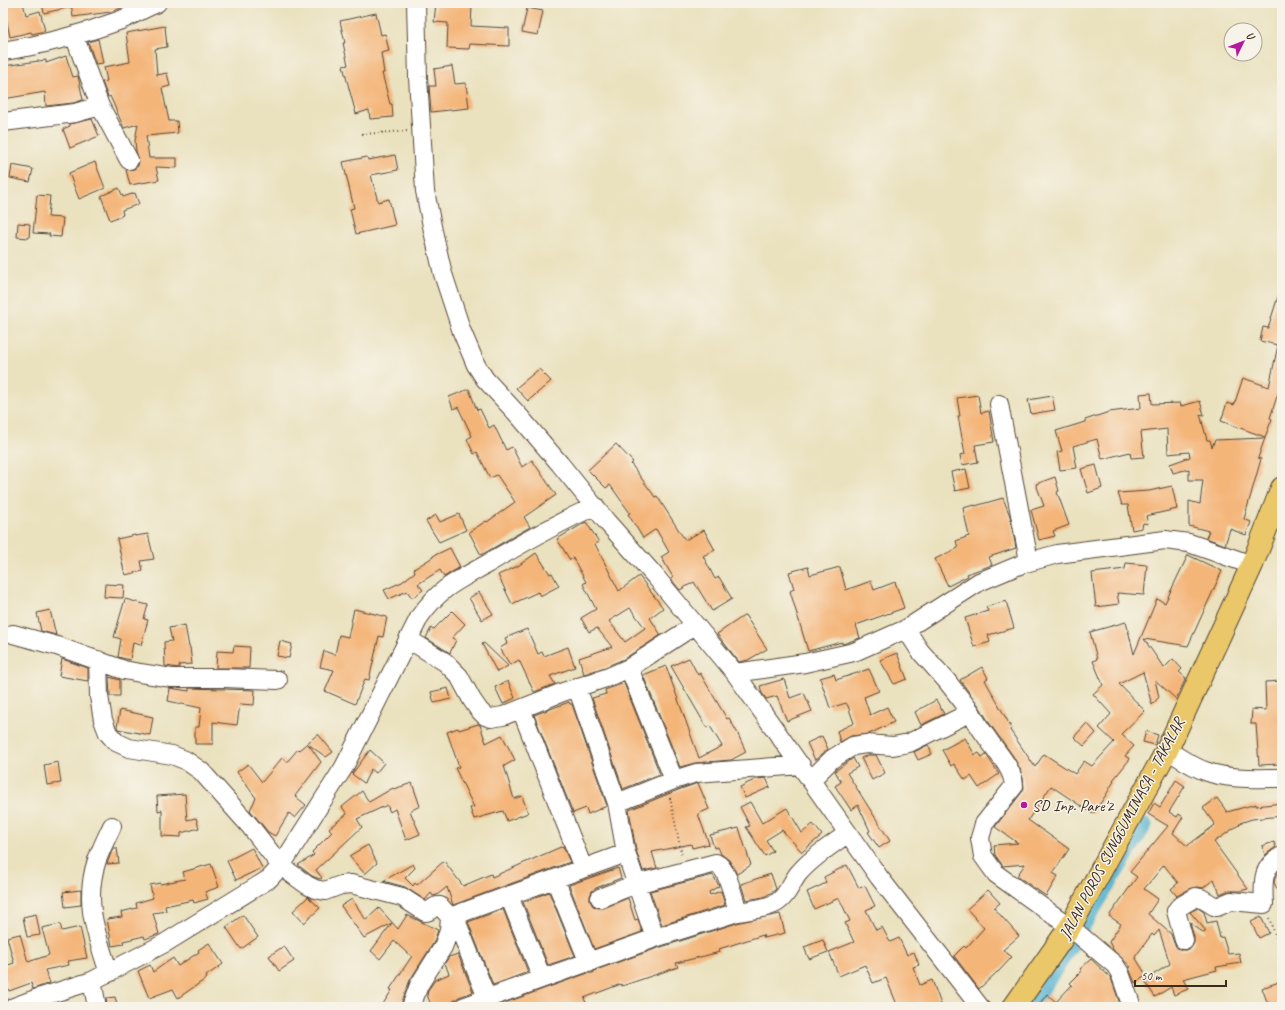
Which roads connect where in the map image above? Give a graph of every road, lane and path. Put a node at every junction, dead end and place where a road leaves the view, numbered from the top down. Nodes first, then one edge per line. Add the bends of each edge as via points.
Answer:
1 (157, 3) edge
2 (416, 3) edge
3 (74, 35) junction
4 (3, 51) edge
5 (100, 106) junction
6 (3, 122) edge
7 (420, 130) junction
8 (362, 134) dead end
9 (129, 160) dead end
10 (999, 404) dead end
11 (1282, 488) edge
12 (595, 506) junction
13 (1029, 561) junction
14 (1252, 565) junction
15 (695, 625) junction
16 (906, 629) junction
17 (13, 634) dead end
18 (408, 639) junction
19 (98, 660) junction
20 (630, 668) junction
21 (735, 673) junction
22 (278, 680) dead end
23 (577, 686) junction
24 (521, 709) junction
25 (971, 712) junction
26 (1180, 758) junction
27 (806, 773) junction
28 (1282, 778) edge
29 (671, 782) junction
30 (617, 803) junction
31 (112, 826) dead end
32 (848, 833) junction
33 (626, 853) junction
34 (1282, 856) edge
35 (282, 866) junction
36 (583, 868) junction
37 (684, 872) junction
38 (555, 879) junction
39 (636, 884) junction
40 (509, 896) junction
41 (600, 898) dead end
42 (1264, 904) junction
43 (738, 912) junction
44 (452, 916) junction
45 (1077, 933) junction
46 (655, 938) junction
47 (1184, 940) dead end
48 (1282, 953) edge
49 (589, 963) junction
50 (109, 972) junction
51 (542, 978) junction
52 (92, 981) junction
53 (487, 998) junction
54 (418, 1002) edge
55 (14, 1007) edge
56 (97, 1007) edge
57 (463, 1007) edge
58 (980, 1007) edge
59 (1014, 1007) edge
60 (1132, 1007) edge

1 - 3 street via 123,19
2 - 7 street
3 - 4 street
3 - 5 street
5 - 6 street via 75,113
5 - 9 street
7 - 8 path
7 - 12 street via 425,191 432,231 443,274 470,354 485,379
10 - 13 street
11 - 14 highway, JALAN POROS SUNGGUMINASA - TAKALAR
12 - 15 street
12 - 18 street via 535,536 441,591 420,616
13 - 14 street via 1064,553 1164,540 1189,543
13 - 16 street via 979,582
14 - 26 highway, JALAN POROS SUNGGUMINASA - TAKALAR
15 - 20 street
15 - 21 street
16 - 21 street via 854,652 805,663
16 - 25 street via 920,651
17 - 19 street
18 - 24 street via 445,662 459,676 472,700 485,716 504,716
18 - 35 street via 344,767
19 - 22 street via 124,670 172,678
19 - 35 street via 103,720 108,733 116,742 129,748 172,754 201,771
20 - 23 street
20 - 29 street
21 - 27 street
23 - 24 street
23 - 30 street
24 - 36 street
25 - 27 street via 900,746 853,746
25 - 45 street via 1014,778 1014,786 984,824 980,838 983,856 996,874
26 - 28 street via 1223,776
26 - 45 highway, JALAN POROS SUNGGUMINASA - TAKALAR
27 - 29 street via 704,772
27 - 32 street
29 - 30 street
29 - 37 path
30 - 33 street
31 - 50 street via 97,861 91,903 91,916
32 - 43 street via 799,873 778,902
32 - 58 street
33 - 36 street
33 - 39 street
34 - 42 street via 1272,862 1265,874
35 - 44 street via 315,890 325,891 351,884 402,897 425,912 440,906
35 - 50 street via 263,883 165,943
36 - 38 street
37 - 39 street
37 - 43 street via 716,863 722,867
38 - 40 street
38 - 49 street
39 - 41 street
39 - 46 street
40 - 44 street
40 - 51 street
42 - 47 street via 1231,901 1217,907 1196,897 1176,911
42 - 48 path
43 - 46 street
44 - 53 street
44 - 54 street via 443,947 427,972
45 - 59 highway, JALAN POROS SUNGGUMINASA - TAKALAR
45 - 60 street via 1115,965
46 - 49 street
49 - 51 street
50 - 52 street
51 - 53 street
52 - 55 street
52 - 56 street
53 - 57 street

